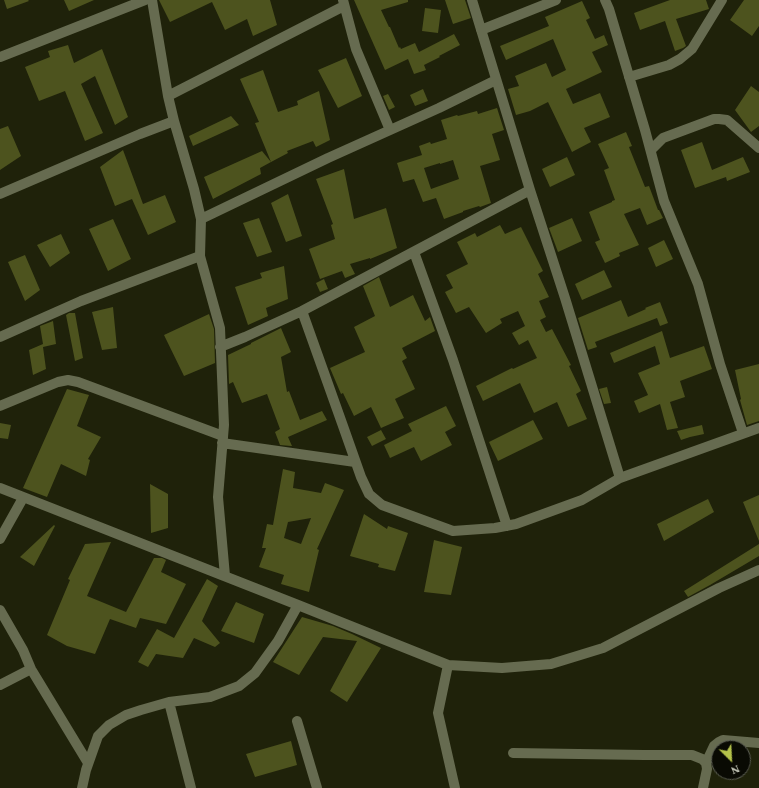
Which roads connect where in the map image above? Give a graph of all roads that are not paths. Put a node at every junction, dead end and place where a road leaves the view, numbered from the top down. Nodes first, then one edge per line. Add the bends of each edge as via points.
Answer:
1 (144, 0) edge
2 (152, 0) edge
3 (472, 0) edge
4 (556, 0) edge
5 (605, 0) edge
6 (722, 0) edge
7 (343, 3) edge
8 (481, 30) junction
9 (0, 56) edge
10 (629, 77) junction
11 (496, 80) junction
12 (168, 96) junction
13 (174, 122) junction
14 (390, 130) junction
15 (645, 130) junction
16 (663, 138) junction
17 (759, 148) edge
18 (651, 150) junction
19 (530, 190) junction
20 (0, 194) edge
21 (201, 219) junction
22 (414, 252) junction
23 (200, 256) junction
24 (302, 311) junction
25 (0, 337) edge
26 (220, 347) junction
27 (0, 406) edge
28 (759, 428) edge
29 (743, 434) junction
30 (223, 440) junction
31 (355, 462) junction
32 (620, 478) junction
33 (0, 488) edge
34 (23, 498) junction
35 (507, 526) junction
36 (0, 539) edge
37 (759, 570) edge
38 (225, 576) junction
39 (298, 605) junction
40 (0, 610) edge
41 (448, 665) junction
42 (31, 669) junction
43 (0, 685) edge
44 (169, 702) junction
45 (297, 721) dead end
46 (759, 743) edge
47 (513, 753) dead end
48 (88, 763) junction
49 (706, 763) junction
50 (81, 788) edge
51 (191, 788) edge
52 (317, 788) edge
53 (455, 788) edge
54 (703, 788) edge

1 - 9 street
2 - 12 street
3 - 8 street
4 - 8 street
5 - 10 street
6 - 10 street via 692,49 680,60
7 - 12 street
7 - 14 street via 356,49
8 - 11 street
10 - 15 street
11 - 14 street
11 - 19 street
12 - 13 street
13 - 20 street
13 - 21 street
14 - 21 street
15 - 16 street
15 - 18 street
16 - 17 street via 719,119 727,120
16 - 18 street
18 - 29 street via 664,201 698,284
19 - 22 street
19 - 32 street
21 - 23 street
22 - 24 street
22 - 35 street via 453,360
23 - 25 street via 81,301
23 - 26 street via 220,328
24 - 26 street
24 - 31 street
26 - 30 street
27 - 30 street via 68,380 96,388
28 - 29 street
29 - 32 street
30 - 31 street
30 - 38 street via 218,497
31 - 35 street via 369,494 382,505 452,531
32 - 35 street via 582,500
33 - 34 street
34 - 36 street
34 - 38 street
37 - 41 street via 603,648 551,664 502,668
38 - 39 street
39 - 41 street
39 - 44 street via 278,641 255,673 239,686 210,697
40 - 42 street
41 - 53 street via 438,713
42 - 43 street
42 - 48 street
44 - 48 street via 126,715 109,725 98,736
44 - 51 street
45 - 52 street
46 - 49 street via 722,740 714,746
47 - 49 street via 692,755
48 - 50 street
49 - 54 street

